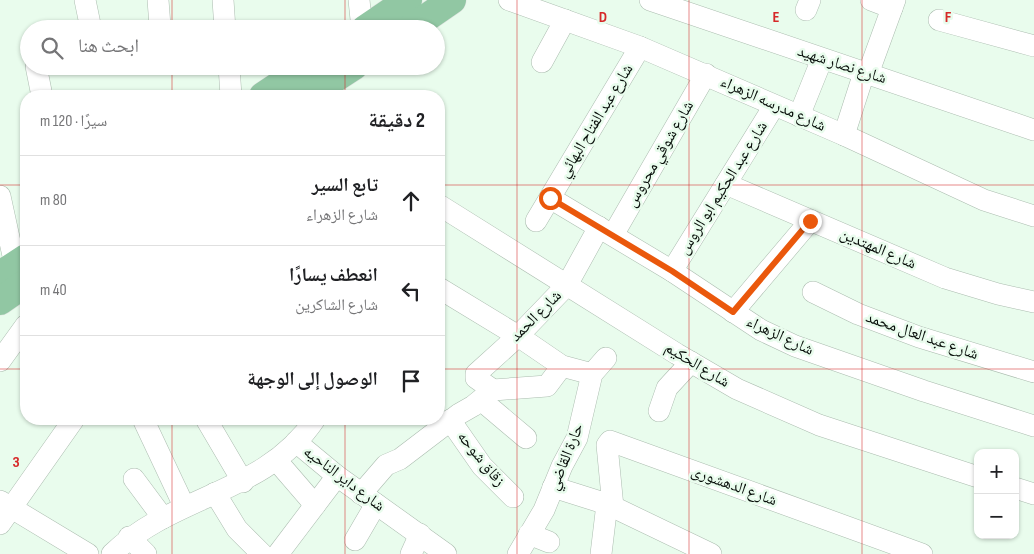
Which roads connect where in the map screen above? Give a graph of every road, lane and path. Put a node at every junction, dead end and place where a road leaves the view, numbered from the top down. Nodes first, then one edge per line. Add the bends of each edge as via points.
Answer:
1 (85, 0) edge
2 (158, 0) edge
3 (223, 0) edge
4 (358, 0) edge
5 (408, 0) edge
6 (452, 0) edge
7 (508, 0) edge
8 (650, 0) edge
9 (871, 0) edge
10 (894, 4) edge
11 (89, 20) edge
12 (160, 20) edge
13 (224, 20) edge
14 (361, 20) edge
15 (377, 20) edge
16 (423, 20) edge
17 (565, 20) junction
18 (939, 20) dead end
19 (1034, 46) edge
20 (640, 47) junction
21 (822, 59) junction
22 (542, 62) dead end
23 (866, 73) junction
24 (706, 74) junction
25 (38, 75) edge
26 (230, 75) edge
27 (296, 75) edge
28 (340, 75) edge
29 (41, 90) edge
30 (231, 90) edge
31 (276, 90) edge
32 (317, 90) edge
33 (774, 106) junction
34 (799, 116) junction
35 (1034, 130) edge
36 (844, 135) junction
37 (726, 184) junction
38 (0, 196) edge
39 (550, 198) junction
40 (445, 209) edge
41 (1034, 216) edge
42 (536, 221) dead end
43 (810, 221) junction
44 (606, 231) junction
45 (17, 270) edge
46 (672, 271) junction
47 (567, 285) junction
48 (445, 292) edge
49 (813, 292) dead end
50 (0, 301) edge
51 (1034, 302) edge
52 (733, 312) junction
53 (20, 333) edge
54 (518, 336) junction
55 (606, 358) dead end
56 (0, 361) edge
57 (690, 362) junction
58 (562, 366) junction
59 (1034, 372) edge
60 (592, 374) junction
61 (487, 395) junction
62 (659, 411) dead end
63 (445, 420) edge
64 (69, 425) edge
65 (146, 425) edge
66 (210, 425) edge
67 (309, 425) edge
68 (439, 425) edge
69 (445, 425) edge
70 (1034, 426) edge
71 (526, 438) dead end
72 (296, 442) junction
73 (277, 461) junction
74 (337, 476) junction
75 (974, 476) edge
76 (134, 479) dead end
77 (243, 482) junction
78 (553, 487) junction
79 (1019, 489) edge
80 (215, 493) junction
81 (1034, 494) edge
82 (513, 498) dead end
83 (368, 499) junction
84 (315, 505) junction
85 (184, 506) junction
86 (610, 506) junction
87 (4, 511) edge
88 (162, 518) junction
89 (420, 534) junction
90 (529, 534) junction
91 (129, 537) junction
92 (355, 540) dead end
93 (549, 542) dead end
94 (253, 551) edge
95 (88, 554) edge
96 (112, 554) edge
97 (146, 554) edge
98 (278, 554) edge
99 (411, 554) edge
100 (446, 554) edge
101 (518, 554) edge
102 (600, 554) edge
103 (711, 554) edge
104 (922, 554) edge

1 - 11 street
2 - 12 street
3 - 13 street
4 - 14 street
5 - 15 main road
6 - 16 main road
7 - 17 street, شارع مدرسه الزهراء
8 - 21 street, شارع نصار شهيد
9 - 10 street
10 - 23 street
17 - 20 street, شارع مدرسه الزهراء
17 - 22 street
18 - 19 street
20 - 24 street, شارع مدرسه الزهراء
20 - 39 street, شارع عبد الفتاح البهائي
21 - 23 street, شارع نصار شهيد
21 - 34 street
23 - 35 street, شارع نصار شهيد
23 - 36 street
24 - 33 street, شارع مدرسه الزهراء
24 - 44 street, شارع شوقي محروس
25 - 29 street
26 - 30 street
27 - 31 main road
28 - 32 main road
33 - 34 street, شارع مدرسه الزهراء
33 - 37 street, شارع عبد الحكيم ابو الروس
34 - 36 street, شارع مدرسه الزهراء
36 - 41 street, شارع مدرسه الزهراء via 984,200
37 - 43 street, شارع المهتدين
37 - 46 street, شارع عبد الحكيم ابو الروس
38 - 45 street
39 - 42 street, شارع عبد الفتاح البهائي
39 - 44 street, شارع الزهراء
40 - 47 street, شارع الحكيم
43 - 51 street, شارع المهتدين via 945,278
43 - 52 street
44 - 46 street, شارع الزهراء
44 - 47 street, شارع الحمد
45 - 50 main road
46 - 52 street, شارع الزهراء
47 - 54 street, شارع الحمد
47 - 57 street, شارع الحكيم
48 - 54 street
49 - 59 street, شارع عبد العال محمد via 858,314 919,337
52 - 70 street, شارع الزهراء via 795,346
53 - 56 street
54 - 58 street
54 - 61 street, شارع الحمد via 475,376
55 - 60 street, حارة القاضي
57 - 62 street via 667,388
57 - 75 street, شارع الحكيم via 737,389 819,425
58 - 60 street
58 - 61 street via 547,386
60 - 78 street, حارة القاضي via 577,438
61 - 63 street
61 - 71 street
64 - 87 street
65 - 85 street
66 - 77 street
67 - 72 street
68 - 83 street via 400,459 386,465
69 - 82 street, زقاق شوحه
72 - 73 street, شارع داير الناحيه
72 - 74 street, شارع داير الناحيه
73 - 77 street, شارع داير الناحيه
73 - 84 street
74 - 83 street, شارع داير الناحيه
74 - 84 street
76 - 88 street
77 - 80 street, شارع داير الناحيه
78 - 86 street
78 - 90 street, حارة القاضي
79 - 81 street
80 - 85 street, شارع داير الناحيه
80 - 94 street
83 - 89 street, شارع داير الناحيه
83 - 92 street
84 - 98 street
85 - 88 street, شارع داير الناحيه
86 - 102 street
86 - 103 street
86 - 104 street, شارع الدهشورى via 607,446 610,441
87 - 95 street
88 - 91 street, شارع داير الناحيه
89 - 99 street
89 - 100 street, شارع داير الناحيه
90 - 93 street
90 - 101 street, حارة القاضي
91 - 96 street, شارع داير الناحيه
91 - 97 street

